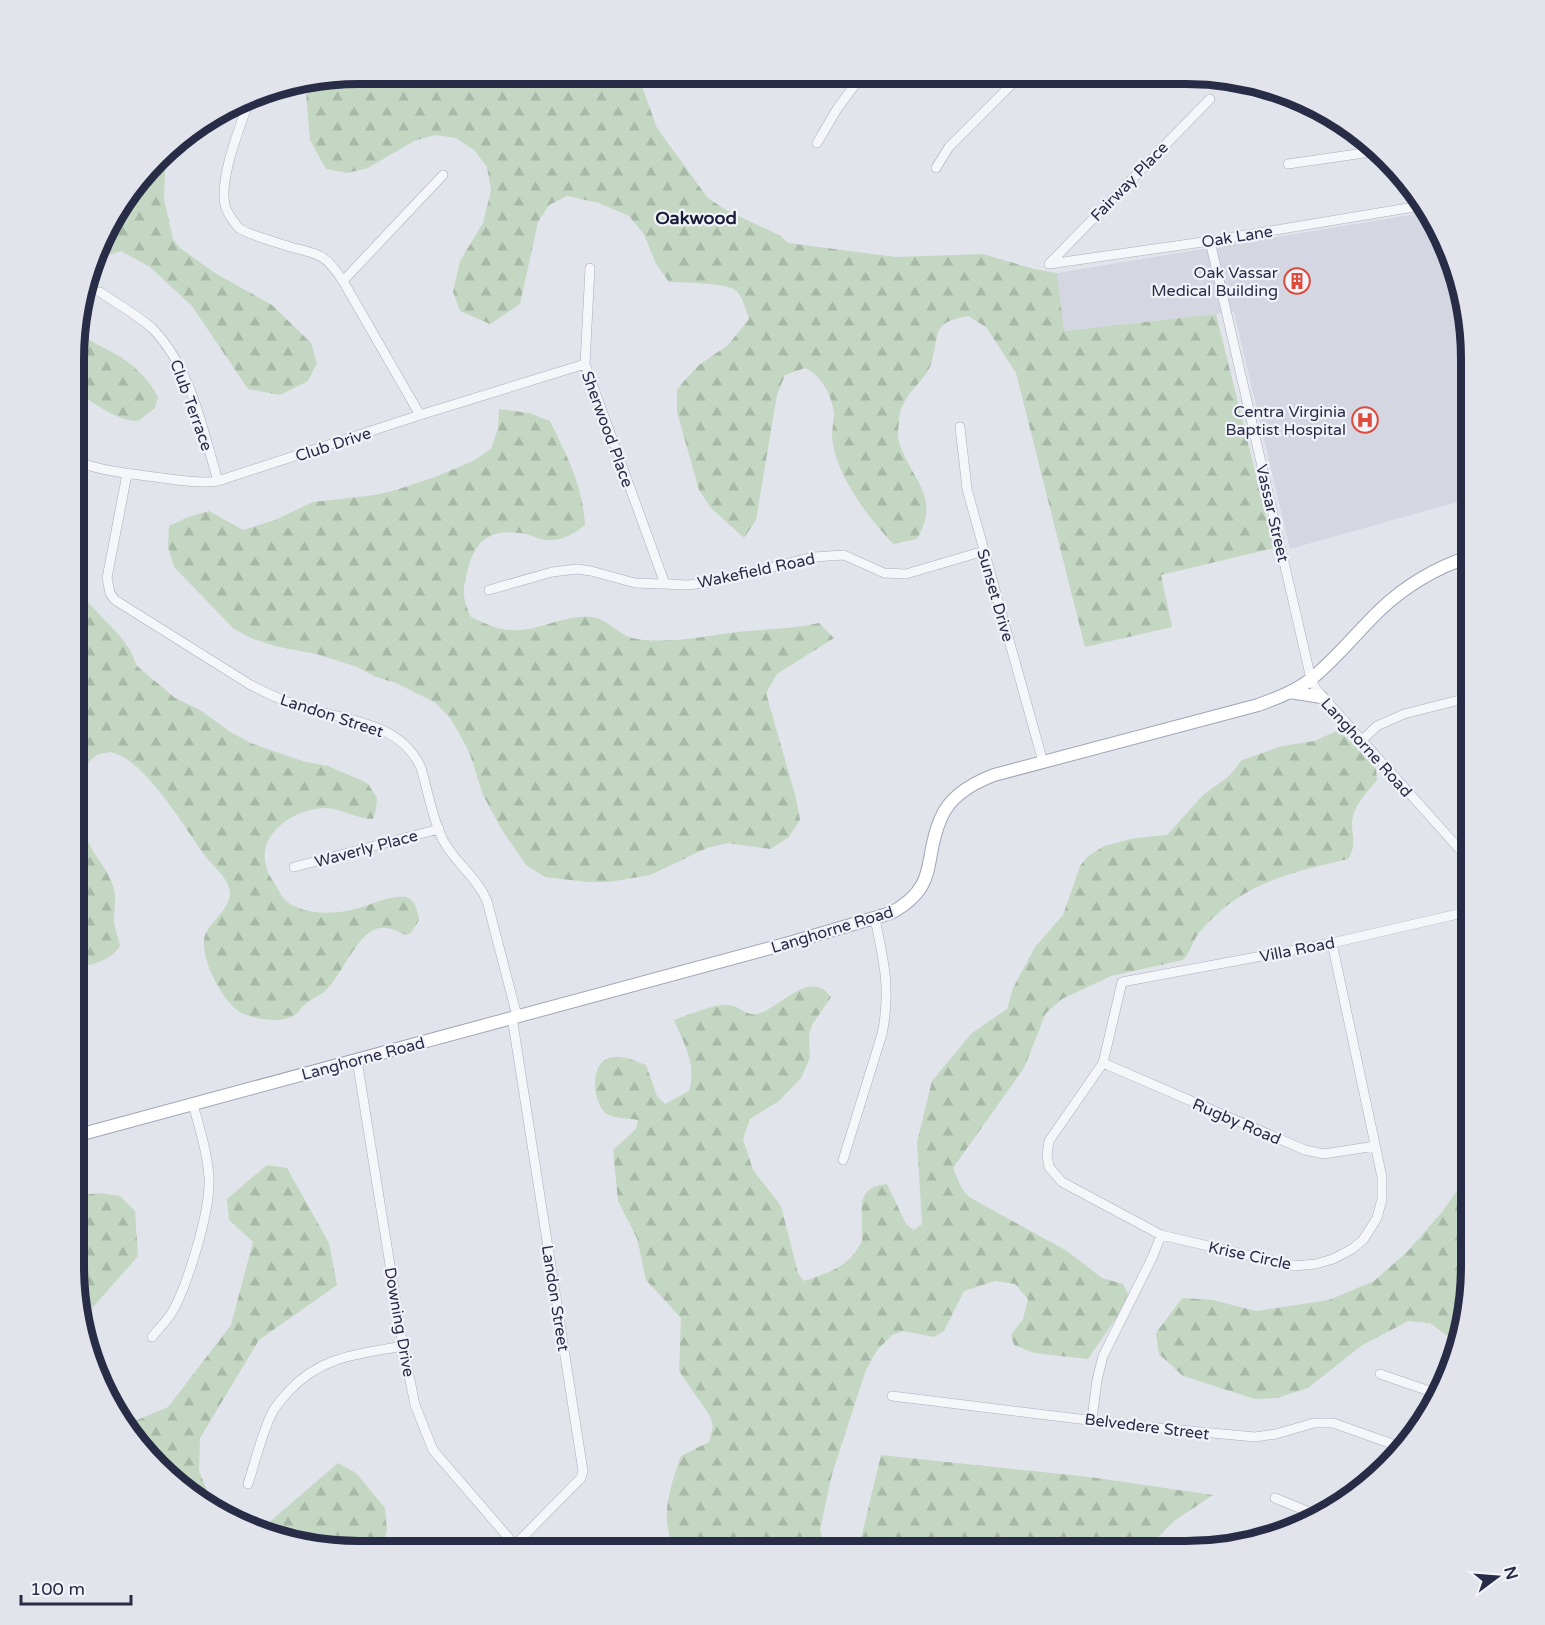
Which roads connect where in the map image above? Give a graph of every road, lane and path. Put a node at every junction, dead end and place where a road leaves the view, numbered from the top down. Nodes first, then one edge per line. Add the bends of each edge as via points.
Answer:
1 (855, 84) edge
2 (1012, 84) edge
3 (1210, 99) dead end
4 (247, 108) edge
5 (817, 143) dead end
6 (1368, 153) edge
7 (1288, 164) dead end
8 (936, 168) dead end
9 (444, 175) dead end
10 (1416, 208) edge
11 (1210, 241) junction
12 (1049, 264) joint
13 (590, 268) dead end
14 (343, 281) junction
15 (100, 292) dead end
16 (585, 364) junction
17 (420, 415) junction
18 (960, 427) dead end
19 (84, 464) edge
20 (127, 474) junction
21 (218, 481) junction
22 (984, 551) junction
23 (1461, 560) edge
24 (664, 584) junction
25 (489, 590) dead end
26 (1311, 679) junction
27 (1290, 692) junction
28 (1322, 697) junction
29 (1461, 700) edge
30 (1361, 741) junction
31 (1043, 762) junction
32 (439, 829) junction
33 (1461, 851) edge
34 (294, 867) dead end
35 (1461, 913) edge
36 (875, 919) junction
37 (1332, 943) junction
38 (1122, 982) joint
39 (515, 1016) junction
40 (357, 1060) junction
41 (1103, 1064) junction
42 (193, 1105) junction
43 (84, 1134) edge
44 (1375, 1146) junction
45 (843, 1160) dead end
46 (1161, 1235) junction
47 (152, 1336) dead end
48 (403, 1346) junction
49 (1380, 1374) dead end
50 (1431, 1391) edge
51 (892, 1396) dead end
52 (1092, 1419) junction
53 (1395, 1445) edge
54 (248, 1484) dead end
55 (1275, 1498) dead end
56 (1309, 1512) edge
57 (507, 1541) edge
58 (522, 1541) edge

1 - 5 street
2 - 8 street via 949,147
3 - 12 street, Fairway Place
4 - 14 street via 225,181 225,206 240,229 317,253 330,262
6 - 7 street
9 - 14 street
10 - 11 street, Oak Lane
11 - 12 street, Oak Lane
11 - 26 street, Vassar Street
13 - 16 street, Sherwood Place
14 - 17 street
15 - 21 street, Club Terrace via 151,327 182,368
16 - 17 street, Club Drive
16 - 24 street, Sherwood Place
17 - 21 street, Club Drive
18 - 22 street, Sunset Drive via 967,489
19 - 20 street, Club Drive
20 - 21 street, Club Drive
20 - 32 street, Landon Street via 107,579 115,600 267,694 396,736 417,759
22 - 24 street, Wakefield Road via 906,574 884,573 844,555 813,557 712,582
22 - 31 street, Sunset Drive
23 - 26 main road via 1434,572 1382,608
24 - 25 street, Wakefield Road via 635,583 577,569
26 - 27 main road, Langhorne Road
26 - 28 street, Langhorne Road
27 - 28 main road
27 - 31 main road, Langhorne Road via 1258,705
28 - 30 street, Langhorne Road
29 - 30 street via 1404,714 1377,726
30 - 33 street, Langhorne Road
31 - 36 main road, Langhorne Road via 981,780 957,796 940,818 923,884 903,906
32 - 34 street, Waverly Place
32 - 39 street, Landon Street via 453,856 478,884 487,901
35 - 37 street, Villa Road
36 - 39 main road, Langhorne Road
36 - 45 street via 887,984 886,1017
37 - 38 street, Villa Road
37 - 44 street, Krise Circle
38 - 41 street, Krise Circle
39 - 40 main road, Langhorne Road
39 - 58 street, Landon Street via 582,1471 581,1478
40 - 42 main road, Langhorne Road
40 - 48 street, Downing Drive
41 - 44 street, Rugby Road via 1305,1150 1324,1154
41 - 46 street, Krise Circle via 1052,1136 1047,1146 1049,1167 1062,1182
42 - 43 main road, Langhorne Road
42 - 47 street via 209,1180 203,1222 174,1309
44 - 46 street, Krise Circle via 1382,1178 1377,1218 1363,1240 1333,1259 1294,1266
46 - 52 street via 1103,1356
48 - 54 street via 344,1356 307,1374 272,1413
48 - 57 street, Downing Drive via 415,1405 432,1450
49 - 50 street
51 - 52 street, Belvedere Street
52 - 53 street, Belvedere Street via 1255,1437 1314,1423 1334,1423
55 - 56 street

